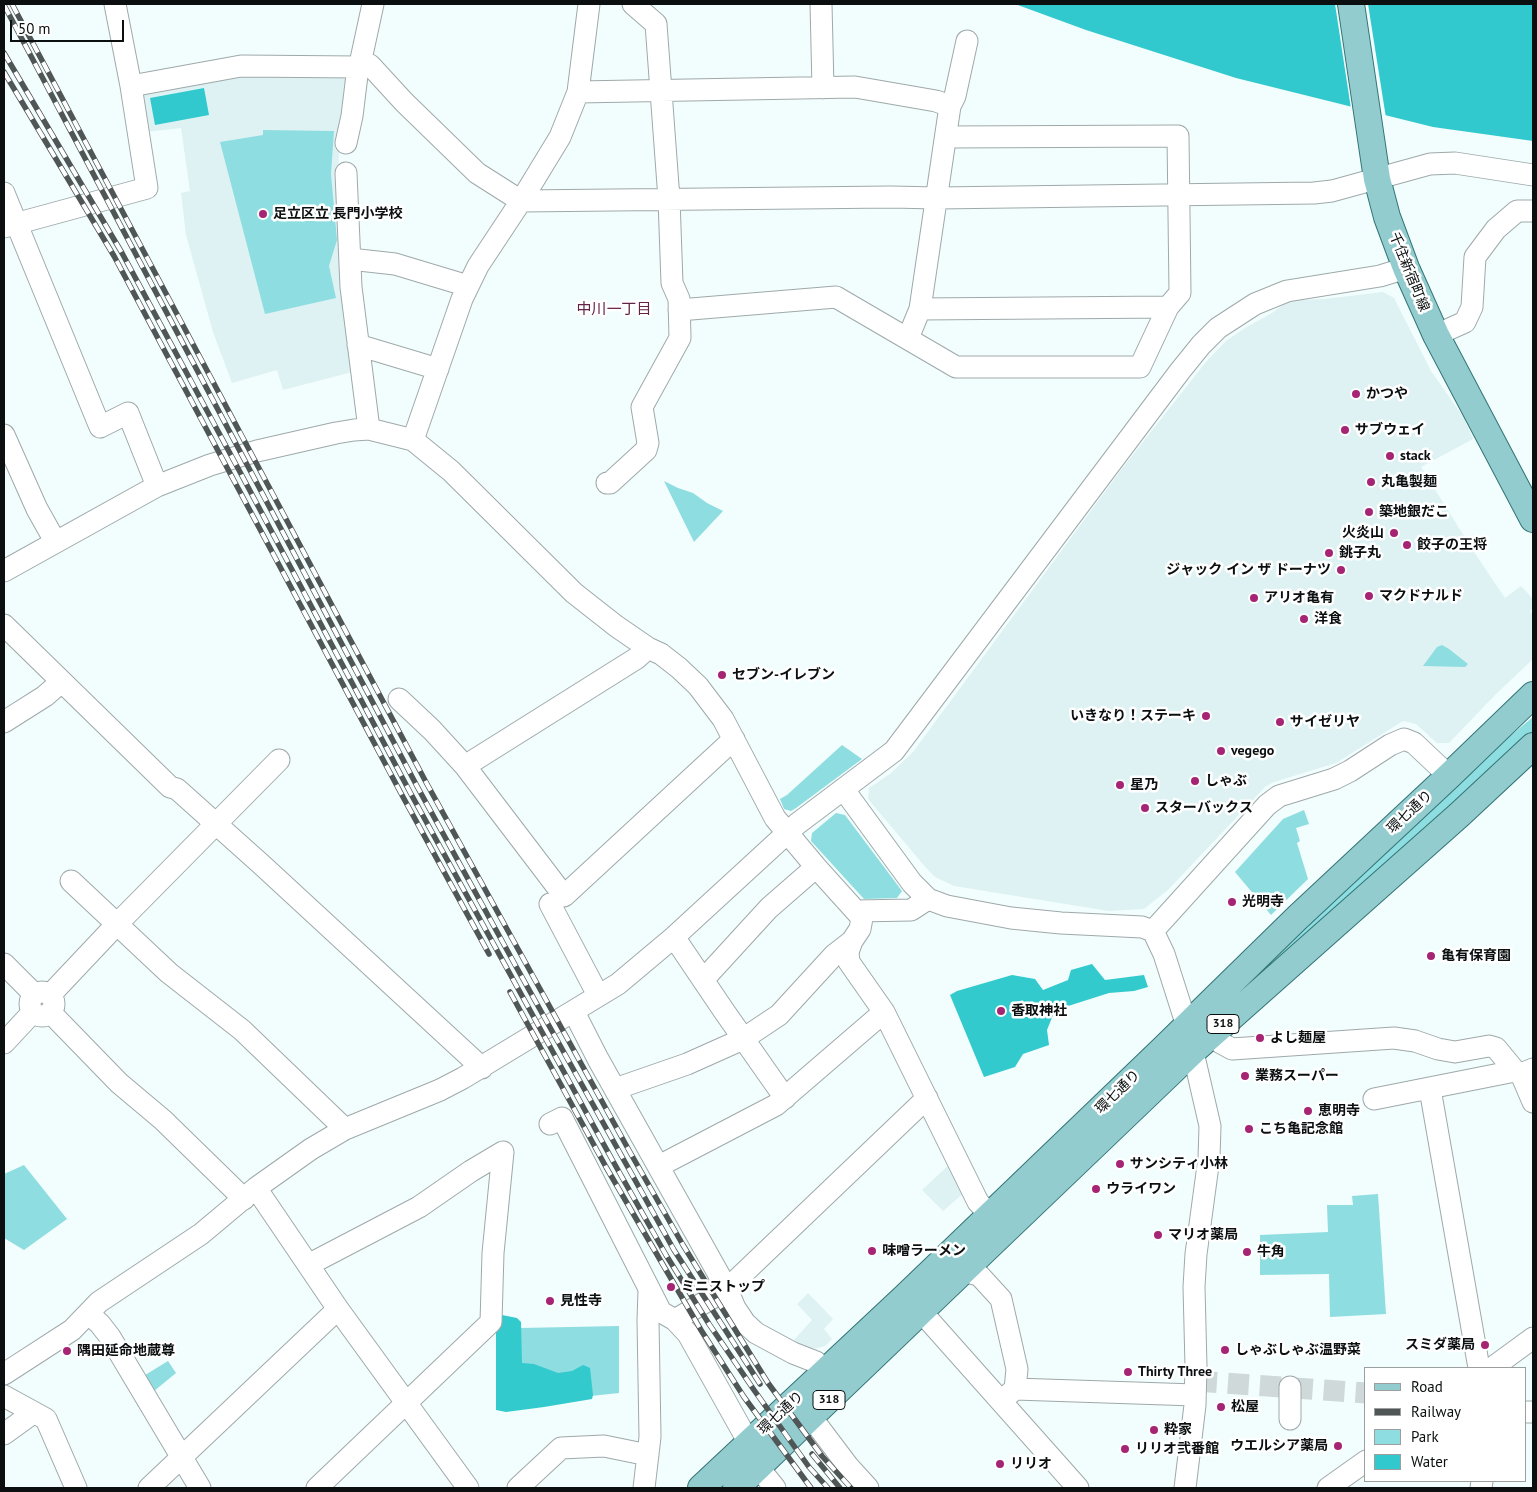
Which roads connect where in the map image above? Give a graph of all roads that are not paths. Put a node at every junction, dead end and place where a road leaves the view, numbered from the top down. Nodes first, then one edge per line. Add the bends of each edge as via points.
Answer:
1 (115, 4) edge
2 (374, 4) edge
3 (589, 4) edge
4 (633, 4) edge
5 (821, 4) edge
6 (1352, 4) edge
7 (967, 41) dead end
8 (359, 66) junction
9 (131, 86) junction
10 (823, 88) junction
11 (660, 91) junction
12 (578, 92) junction
13 (950, 106) junction
14 (946, 137) junction
15 (346, 143) dead end
16 (346, 173) dead end
17 (1533, 175) edge
18 (1377, 179) junction
19 (4, 193) edge
20 (1180, 195) junction
21 (937, 198) junction
22 (669, 199) junction
23 (521, 201) junction
24 (1533, 211) edge
25 (10, 226) edge
26 (350, 259) junction
27 (1406, 268) junction
28 (468, 286) junction
29 (1168, 307) junction
30 (920, 309) junction
31 (680, 310) junction
32 (1436, 335) junction
33 (908, 338) junction
34 (358, 345) junction
35 (438, 369) junction
36 (368, 429) junction
37 (4, 435) edge
38 (413, 440) junction
39 (607, 483) dead end
40 (157, 486) junction
41 (1532, 511) edge
42 (56, 541) junction
43 (4, 571) edge
44 (4, 625) edge
45 (648, 648) junction
46 (61, 682) junction
47 (1533, 695) edge
48 (399, 699) dead end
49 (4, 722) edge
50 (734, 739) junction
51 (1533, 746) edge
52 (279, 760) dead end
53 (465, 766) junction
54 (1449, 776) junction
55 (844, 790) junction
56 (216, 824) junction
57 (786, 833) junction
58 (816, 867) junction
59 (71, 881) dead end
60 (928, 899) junction
61 (556, 904) junction
62 (857, 911) junction
63 (117, 924) junction
64 (1153, 931) junction
65 (674, 937) junction
66 (852, 941) junction
67 (4, 964) edge
68 (703, 980) junction
69 (598, 995) junction
70 (42, 1003) junction
71 (574, 1012) junction
72 (884, 1012) junction
73 (1187, 1026) junction
74 (743, 1040) junction
75 (4, 1043) edge
76 (1202, 1043) junction
77 (482, 1068) junction
78 (1523, 1071) edge
79 (615, 1088) junction
80 (1430, 1088) junction
81 (785, 1098) junction
82 (927, 1098) junction
83 (1374, 1099) dead end
84 (1533, 1102) edge
85 (550, 1124) dead end
86 (346, 1129) junction
87 (659, 1166) junction
88 (250, 1194) junction
89 (989, 1214) junction
90 (308, 1265) junction
91 (962, 1271) junction
92 (649, 1289) junction
93 (727, 1289) junction
94 (914, 1303) junction
95 (338, 1309) junction
96 (89, 1314) junction
97 (675, 1320) junction
98 (1533, 1338) edge
99 (1479, 1367) edge
100 (1493, 1367) edge
101 (825, 1371) junction
102 (4, 1374) edge
103 (1290, 1388) dead end
104 (1008, 1395) junction
105 (1195, 1395) junction
106 (4, 1396) edge
107 (406, 1402) junction
108 (33, 1413) junction
109 (811, 1417) junction
110 (1290, 1419) dead end
111 (4, 1434) edge
112 (749, 1443) junction
113 (648, 1455) junction
114 (182, 1458) junction
115 (1364, 1462) edge
116 (758, 1467) junction
117 (76, 1488) edge
118 (149, 1488) edge
119 (200, 1488) edge
120 (317, 1488) edge
121 (468, 1488) edge
122 (518, 1488) edge
123 (644, 1488) edge
124 (701, 1488) edge
125 (736, 1488) edge
126 (775, 1488) edge
127 (868, 1488) edge
128 (1078, 1488) edge
129 (1185, 1488) edge
130 (1328, 1488) edge

1 - 9 street
2 - 8 street
3 - 12 street
4 - 11 street via 656,24
5 - 10 street
6 - 18 main road, 千住新宿町線
7 - 13 street
8 - 9 street via 241,66
8 - 15 street
8 - 23 street via 370,65 478,173
9 - 25 street via 147,188
10 - 11 street
10 - 13 street via 855,87 936,100
11 - 12 street
11 - 22 street
12 - 23 street via 560,137
13 - 14 street
14 - 20 street via 1178,136
14 - 21 street
16 - 26 street
17 - 18 street via 1455,163 1430,164
18 - 20 street via 1314,193
18 - 27 main road, 千住新宿町線
19 - 25 street
20 - 21 street
20 - 29 street via 1180,294
21 - 22 street
21 - 30 street
22 - 23 street
22 - 31 street via 672,283
23 - 28 street
24 - 32 street via 1517,211 1496,229 1475,257 1472,307 1465,322
25 - 40 street via 100,426 128,413
26 - 28 street via 395,264
26 - 34 street
27 - 32 main road, 千住新宿町線
27 - 55 street via 1380,276 1288,291 1255,304 1218,328 1180,371 894,751
28 - 35 street
29 - 30 street
29 - 33 street via 1140,367 956,367
30 - 33 street
31 - 33 street via 836,297
31 - 39 street via 680,338 642,406 648,443 646,450
32 - 41 main road, 千住新宿町線
34 - 35 street
34 - 36 street
35 - 38 street
36 - 38 street
36 - 40 street via 257,451
37 - 42 street via 37,509
38 - 45 street via 451,471 574,593
40 - 42 street
42 - 43 street
44 - 46 street
45 - 50 street via 661,654 698,686 723,718
45 - 53 street
46 - 49 street
46 - 56 street via 170,787 177,789
47 - 54 main road, 環七通り / 318
48 - 53 street
50 - 57 street
50 - 61 street
51 - 76 main road, 環七通り / 318
52 - 56 street
53 - 61 street
54 - 64 street via 1414,743 1404,739 1334,779 1278,796
54 - 73 main road, 環七通り / 318 via 1296,918
55 - 57 street
55 - 60 street via 912,883
56 - 63 street
56 - 77 street
57 - 58 street
57 - 65 street
58 - 62 street
58 - 68 street via 769,908
59 - 63 street
60 - 62 street via 911,910
60 - 64 street via 947,906 1011,918 1142,927
61 - 69 street
62 - 66 street via 862,918 860,929
63 - 70 street
63 - 86 street via 169,973 245,1033
64 - 73 street via 1164,954
65 - 68 street
65 - 69 street via 618,984
66 - 72 street via 849,962
66 - 74 street via 834,955 779,1015
67 - 70 street
68 - 74 street
69 - 71 street
70 - 75 street
70 - 88 street via 119,1084
71 - 77 street
71 - 79 street
72 - 81 street
72 - 82 street
73 - 76 street
73 - 89 main road, 環七通り / 318
74 - 79 street via 688,1064
74 - 81 street
76 - 78 street via 1221,1043 1232,1049 1394,1038 1454,1052 1489,1046 1496,1048
76 - 91 main road, 環七通り / 318
76 - 105 street via 1210,1135 1194,1287
77 - 86 street via 440,1090
78 - 80 street
78 - 84 street
79 - 87 street
80 - 83 street
80 - 99 street
81 - 87 street
82 - 89 street via 978,1202
82 - 93 street
85 - 92 street via 562,1118
86 - 88 street via 311,1149
87 - 93 street
88 - 90 street
88 - 96 street via 201,1234 100,1302
89 - 94 main road, 環七通り / 318
90 - 95 street
90 - 107 street via 419,1208 503,1152 493,1253 491,1322
91 - 94 main road, 環七通り / 318
91 - 104 street via 979,1275 1001,1299 1017,1369
92 - 97 street via 661,1312
92 - 113 street
93 - 97 street
93 - 101 street via 745,1323 756,1333 816,1362
94 - 101 main road, 環七通り / 318
94 - 104 street
94 - 109 main road, 環七通り / 318
95 - 107 street
95 - 114 street
96 - 102 street via 72,1330
96 - 114 street via 110,1337
97 - 112 street via 688,1334
98 - 100 street
101 - 112 main road, 環七通り / 318
103 - 110 street
104 - 105 street
104 - 128 street
105 - 129 street
106 - 108 street
107 - 120 street
107 - 121 street
108 - 111 street
108 - 117 street via 46,1419
109 - 116 main road, 環七通り / 318
109 - 127 street
112 - 116 street
112 - 124 main road, 環七通り / 318
113 - 122 street via 604,1446 561,1448
113 - 123 street
114 - 118 street
114 - 119 street
115 - 130 street
116 - 125 main road, 環七通り / 318
116 - 126 street

